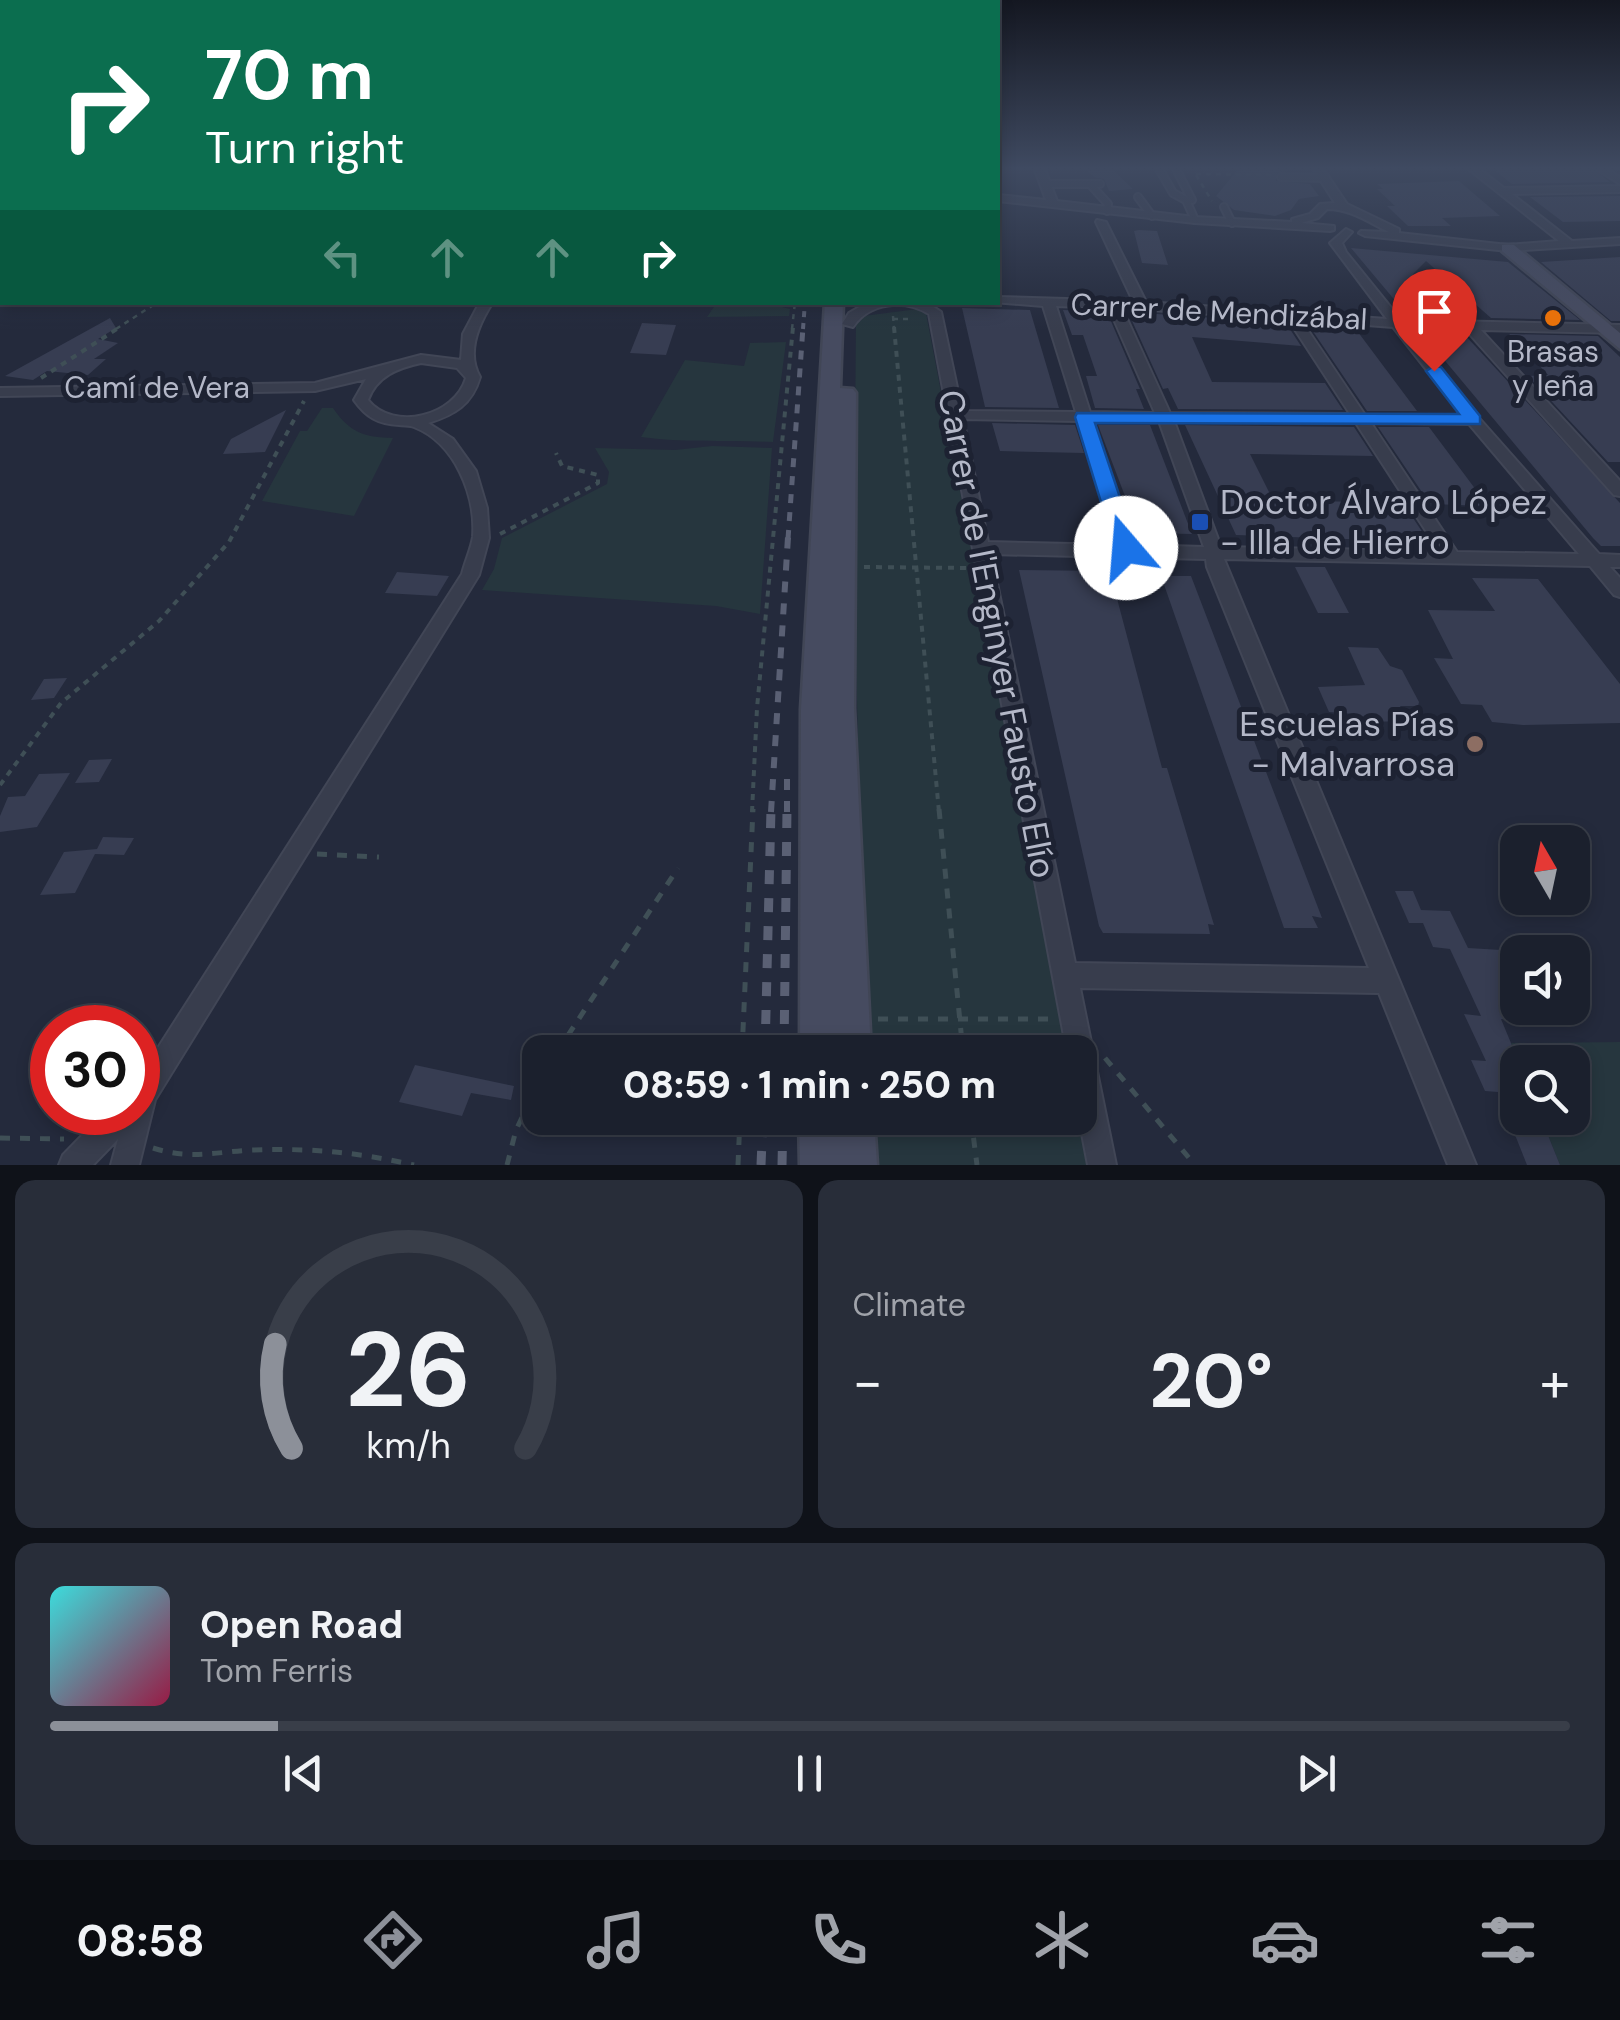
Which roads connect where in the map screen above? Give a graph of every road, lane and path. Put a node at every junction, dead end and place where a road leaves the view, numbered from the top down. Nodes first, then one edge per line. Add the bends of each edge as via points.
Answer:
1 (1106, 221) edge
2 (1211, 221) edge
3 (1295, 221) edge
4 (1321, 221) edge
5 (1377, 221) edge
6 (1542, 221) edge
7 (1232, 223) joint
8 (1380, 224) junction
9 (1278, 226) junction
10 (1330, 228) junction
11 (1346, 232) junction
12 (1365, 232) junction
13 (1410, 238) junction
14 (1620, 242) edge
15 (1571, 244) junction
16 (1508, 248) junction
17 (1000, 301) edge
18 (1048, 302) junction
19 (1114, 304) junction
20 (153, 305) edge
21 (485, 305) edge
22 (795, 305) edge
23 (889, 305) edge
24 (1141, 305) junction
25 (940, 307) edge
26 (844, 310) edge
27 (1292, 316) junction
28 (893, 319) dead end
29 (1396, 322) junction
30 (1470, 326) junction
31 (470, 328) junction
32 (1611, 329) edge
33 (1620, 344) edge
34 (420, 360) junction
35 (468, 370) junction
36 (384, 372) junction
37 (315, 387) junction
38 (24, 388) junction
39 (0, 392) edge
40 (365, 408) junction
41 (448, 410) junction
42 (954, 415) junction
43 (1084, 417) junction
44 (1165, 418) junction
45 (413, 420) junction
46 (1360, 420) junction
47 (1473, 420) junction
48 (448, 442) junction
49 (556, 453) dead end
50 (1599, 468) junction
51 (1620, 468) edge
52 (1620, 491) edge
53 (478, 546) junction
54 (1126, 548) junction
55 (1214, 550) junction
56 (1451, 556) junction
57 (982, 558) junction
58 (1592, 560) junction
59 (1620, 560) edge
60 (854, 566) dead end
61 (915, 567) junction
62 (1620, 590) edge
63 (0, 784) edge
64 (297, 854) junction
65 (379, 857) dead end
66 (678, 868) dead end
67 (1065, 976) junction
68 (1386, 981) junction
69 (864, 1020) dead end
70 (958, 1020) junction
71 (1073, 1020) junction
72 (568, 1035) edge
73 (743, 1035) edge
74 (818, 1035) edge
75 (851, 1035) edge
76 (960, 1035) edge
77 (1076, 1035) edge
78 (160, 1077) edge
79 (522, 1118) edge
80 (106, 1135) edge
81 (150, 1135) edge
82 (739, 1135) edge
83 (819, 1135) edge
84 (855, 1135) edge
85 (973, 1135) edge
86 (1096, 1135) edge
87 (0, 1138) edge
88 (98, 1139) junction
89 (73, 1165) edge
90 (414, 1165) edge
91 (507, 1165) edge
92 (738, 1165) edge
93 (820, 1165) edge
94 (856, 1165) edge
95 (977, 1165) edge
96 (1102, 1165) edge
97 (1195, 1165) edge
98 (1462, 1165) edge

1 - 24 street
2 - 7 street
3 - 9 street
4 - 10 street
5 - 8 street
6 - 15 street
7 - 9 street
8 - 12 street
8 - 13 street
9 - 10 street
10 - 11 street
11 - 12 street
11 - 29 street via 1336,247
12 - 13 street
13 - 16 street
14 - 15 street
15 - 16 street
16 - 32 main road
17 - 18 street, Carrer de Mendizábal
18 - 19 street, Carrer de Mendizábal
18 - 43 street
19 - 24 street, Carrer de Mendizábal
19 - 44 street
20 - 38 path
21 - 31 street
22 - 73 path via 757,708
23 - 26 street, Carrer de l'Enginyer Fausto Elío
24 - 27 street, Carrer de Mendizábal
25 - 42 street, Carrer de l'Enginyer Fausto Elío
26 - 74 main road via 815,709
26 - 75 main road via 840,708
27 - 29 street, Carrer de Mendizábal
27 - 46 street
28 - 61 path
29 - 30 street, Carrer de Mendizábal
29 - 47 street
30 - 32 street, Carrer de Mendizábal
30 - 50 street
31 - 34 street, Camí de Vera
31 - 35 street via 464,348
32 - 33 main road
34 - 35 street via 449,360
34 - 36 street, Camí de Vera
35 - 41 street via 473,385
36 - 37 street, Camí de Vera
36 - 40 street via 364,390
37 - 38 street, Camí de Vera
37 - 40 street, Camí de Vera via 349,394
37 - 63 path via 229,542 158,621 61,703
38 - 39 street, Camí de Vera
40 - 45 street, Camí de Vera via 384,419
41 - 45 street
41 - 48 street
42 - 43 street
42 - 57 street, Carrer de l'Enginyer Fausto Elío
43 - 44 street
43 - 54 street
44 - 46 street
44 - 55 street
45 - 48 street
46 - 47 street
46 - 56 street
47 - 58 street
48 - 53 street via 468,471 478,508
49 - 53 path via 562,466 598,474 598,482
50 - 51 street
50 - 52 street
53 - 64 street via 449,614
54 - 55 street
54 - 57 street
55 - 56 street
55 - 68 street
56 - 58 street
57 - 61 path
57 - 67 street, Carrer de l'Enginyer Fausto Elío
58 - 59 street
58 - 62 street
60 - 61 path
61 - 70 path
64 - 65 path
64 - 78 street
66 - 72 path
67 - 68 street
67 - 71 street, Carrer de l'Enginyer Fausto Elío
68 - 98 street
69 - 70 path
70 - 71 path
70 - 76 path
71 - 77 street, Carrer de l'Enginyer Fausto Elío
71 - 97 path
79 - 91 path
80 - 88 street
81 - 90 path via 182,1157 346,1150
82 - 92 path
83 - 93 main road
84 - 94 main road
85 - 95 path
86 - 96 street, Carrer de l'Enginyer Fausto Elío
87 - 88 path
88 - 89 street

